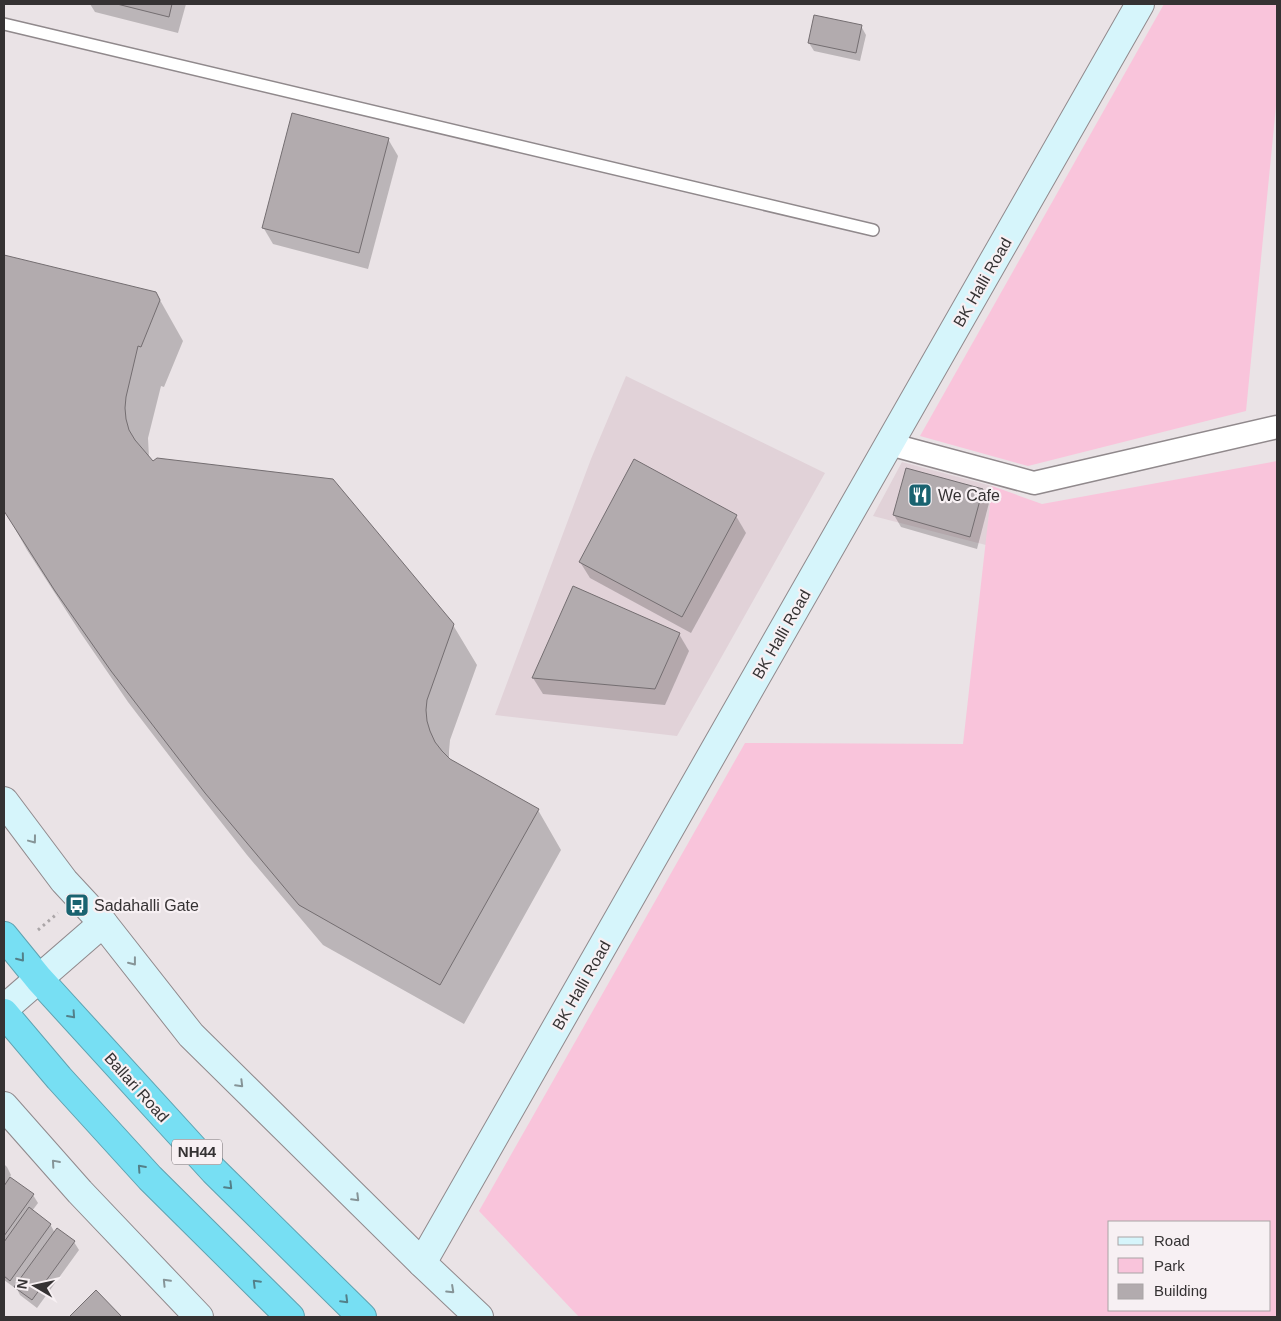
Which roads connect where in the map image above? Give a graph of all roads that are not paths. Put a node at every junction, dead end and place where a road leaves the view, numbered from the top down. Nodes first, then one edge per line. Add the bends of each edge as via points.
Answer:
1 (1140, 4) edge
2 (4, 24) edge
3 (873, 230) dead end
4 (1277, 427) edge
5 (889, 444) junction
6 (4, 801) edge
7 (103, 923) junction
8 (4, 936) edge
9 (39, 979) junction
10 (4, 1009) edge
11 (4, 1013) edge
12 (4, 1106) edge
13 (422, 1263) junction
14 (199, 1317) edge
15 (290, 1317) edge
16 (362, 1317) edge
17 (479, 1317) edge

1 - 5 main road, BK Halli Road
2 - 3 lane
4 - 5 street via 1034,483
5 - 13 main road, BK Halli Road
6 -> 7 main road via 64,881
7 - 9 main road
7 -> 13 main road via 190,1035
8 -> 9 highway, Ballari Road / NH44
9 - 10 main road
9 -> 16 highway, Ballari Road / NH44 via 214,1171
15 -> 11 highway via 150,1178
14 -> 12 main road via 80,1192
13 -> 17 main road

